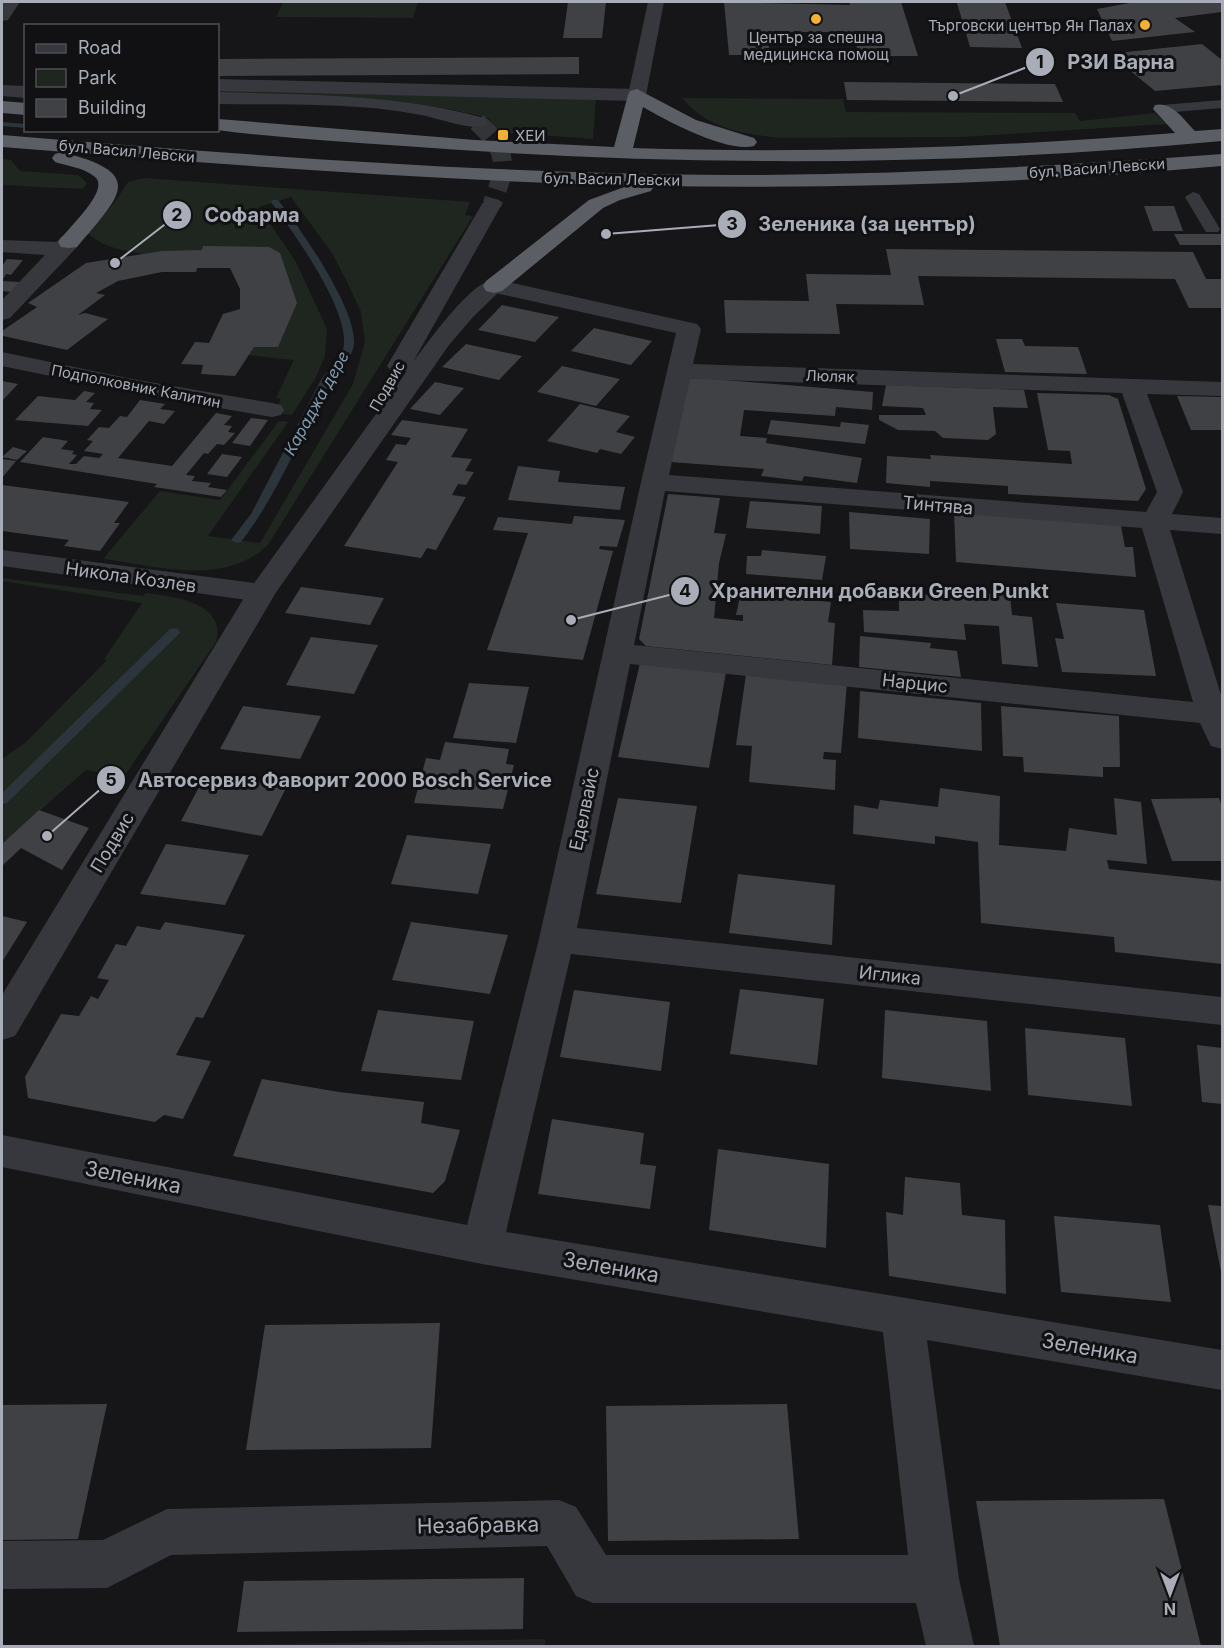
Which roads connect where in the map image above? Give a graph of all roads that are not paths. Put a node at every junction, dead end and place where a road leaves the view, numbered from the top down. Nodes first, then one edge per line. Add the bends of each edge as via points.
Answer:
1 (12, 2) edge
2 (657, 2) edge
3 (2, 16) edge
4 (219, 85) edge
5 (24, 93) edge
6 (637, 95) junction
7 (219, 98) edge
8 (2, 103) edge
9 (1222, 104) edge
10 (24, 108) edge
11 (1162, 110) joint
12 (477, 122) tunnel mouth
13 (219, 126) edge
14 (1222, 135) edge
15 (1191, 138) junction
16 (2, 143) edge
17 (622, 153) junction
18 (914, 154) junction
19 (1222, 160) edge
20 (696, 181) junction
21 (1193, 196) dead end
22 (492, 204) tunnel mouth
23 (1212, 229) dead end
24 (66, 245) junction
25 (2, 246) edge
26 (494, 286) junction
27 (2, 313) edge
28 (2, 359) edge
29 (680, 371) junction
30 (1132, 386) junction
31 (1222, 389) edge
32 (272, 410) dead end
33 (654, 482) junction
34 (1154, 522) junction
35 (1222, 526) edge
36 (2, 558) edge
37 (279, 566) junction
38 (246, 592) junction
39 (617, 653) junction
40 (1217, 726) edge
41 (557, 939) junction
42 (1222, 1011) edge
43 (2, 1026) edge
44 (2, 1151) edge
45 (482, 1246) junction
46 (902, 1316) junction
47 (1222, 1370) edge
48 (2, 1565) edge
49 (935, 1579) junction
50 (950, 1647) edge

1 - 3 street
2 - 6 street
4 - 6 street
5 - 8 street
6 - 17 highway
6 - 18 highway via 686,124 718,136 762,144
7 - 12 street via 383,106 437,112
8 - 10 highway
9 - 11 lane
11 - 15 highway
13 - 17 highway, бул. Васил Левски via 468,146
14 - 15 highway, бул. Васил Левски
15 - 18 highway, бул. Васил Левски
16 - 20 highway, бул. Васил Левски via 357,169
16 - 24 highway via 78,161 109,179 105,197
17 - 18 highway, бул. Васил Левски
19 - 20 highway, бул. Васил Левски via 950,177
20 - 26 highway via 647,187 596,204
21 - 23 lane
22 - 37 street, Подвис
24 - 25 street
24 - 27 street
26 - 29 street via 689,329
26 - 37 street, Подвис via 441,340
28 - 32 street, Подполковник Калитин
29 - 30 street, Люляк
29 - 33 street, Еделвайс
30 - 31 street, Люляк
30 - 34 street via 1170,492
33 - 34 street, Тинтява
33 - 39 street, Еделвайс
34 - 35 street, Тинтява
34 - 40 street, Нарцис
36 - 38 street, Никола Козлев
37 - 38 street, Подвис
38 - 43 street, Подвис
39 - 40 street, Нарцис
39 - 41 street, Еделвайс
41 - 42 street, Иглика
41 - 45 street, Еделвайс
44 - 45 street, Зеленика
45 - 46 street, Зеленика
46 - 47 street, Зеленика
46 - 49 street
48 - 49 street, Незабравка via 107,1564 167,1532 559,1523 593,1579
49 - 50 street

